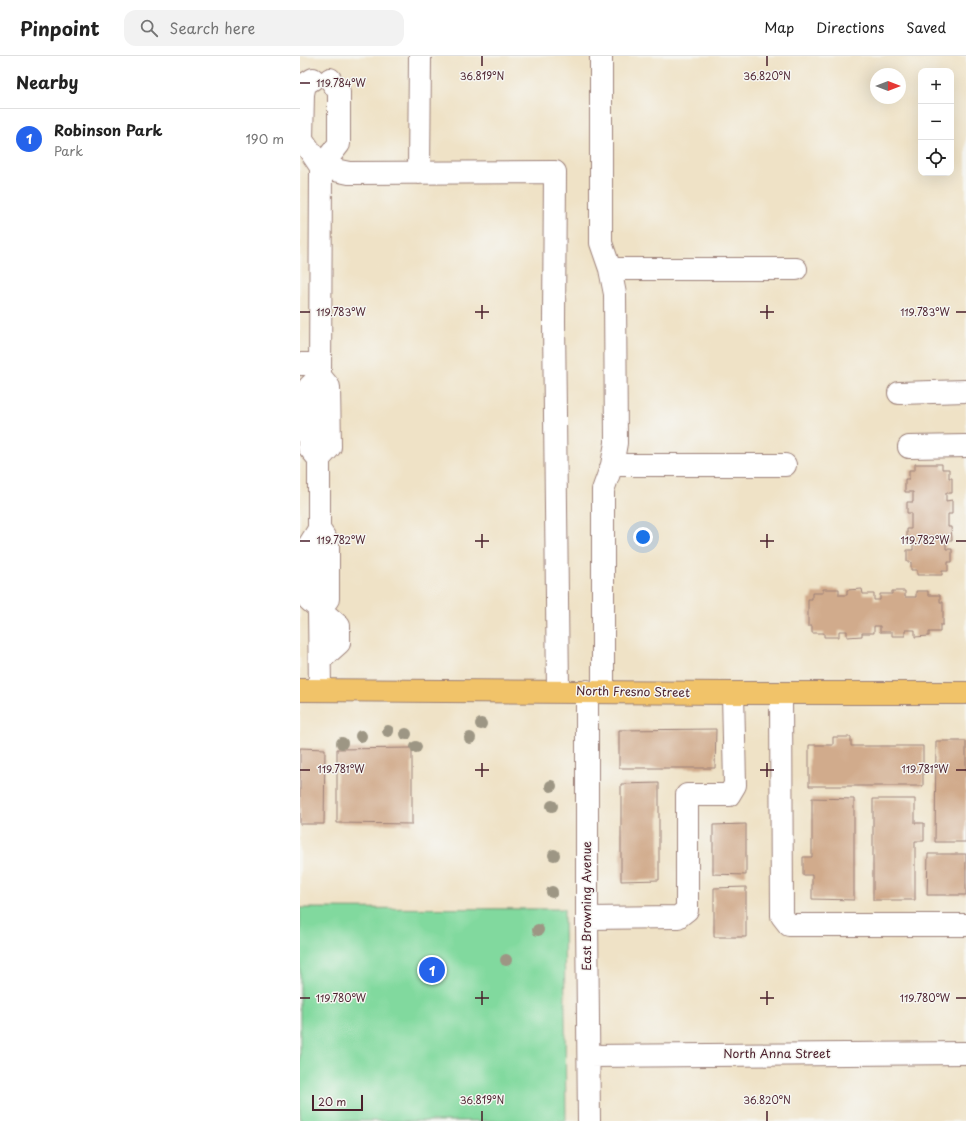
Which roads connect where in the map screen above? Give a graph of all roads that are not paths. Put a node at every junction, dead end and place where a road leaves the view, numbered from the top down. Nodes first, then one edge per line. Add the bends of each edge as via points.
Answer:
1 (420, 56) edge
2 (601, 56) edge
3 (300, 161) edge
4 (321, 167) junction
5 (419, 173) junction
6 (610, 268) junction
7 (796, 269) dead end
8 (313, 368) edge
9 (966, 391) edge
10 (899, 393) dead end
11 (966, 446) edge
12 (909, 447) dead end
13 (612, 465) junction
14 (785, 465) dead end
15 (310, 690) edge
16 (558, 691) junction
17 (595, 691) junction
18 (733, 693) junction
19 (781, 693) junction
20 (966, 693) edge
21 (586, 918) junction
22 (966, 925) edge
23 (966, 1053) edge
24 (589, 1056) junction
25 (589, 1121) edge

1 - 5 street
2 - 6 street, East Browning Avenue via 601,243
3 - 4 street
4 - 4 street via 339,144 339,92 321,79 305,84 302,139
4 - 5 street via 349,173
4 - 8 street
5 - 16 street via 555,172
6 - 7 street
6 - 13 street, East Browning Avenue via 615,294 616,443
8 - 15 street via 329,387 330,447 319,459 319,529 328,543 328,599 319,610 320,660
9 - 10 street
11 - 12 street
13 - 14 street
13 - 17 street, East Browning Avenue via 603,490
15 - 16 main road, North Fresno Street
16 - 17 main road, North Fresno Street
17 - 18 main road, North Fresno Street
17 - 21 street, East Browning Avenue
18 - 19 main road, North Fresno Street
18 - 21 street via 735,785 729,795 687,796 687,910 678,917
19 - 20 main road, North Fresno Street
19 - 22 street via 782,916 789,925
21 - 24 street, East Browning Avenue
23 - 24 street, North Anna Street
24 - 25 street, East Browning Avenue

